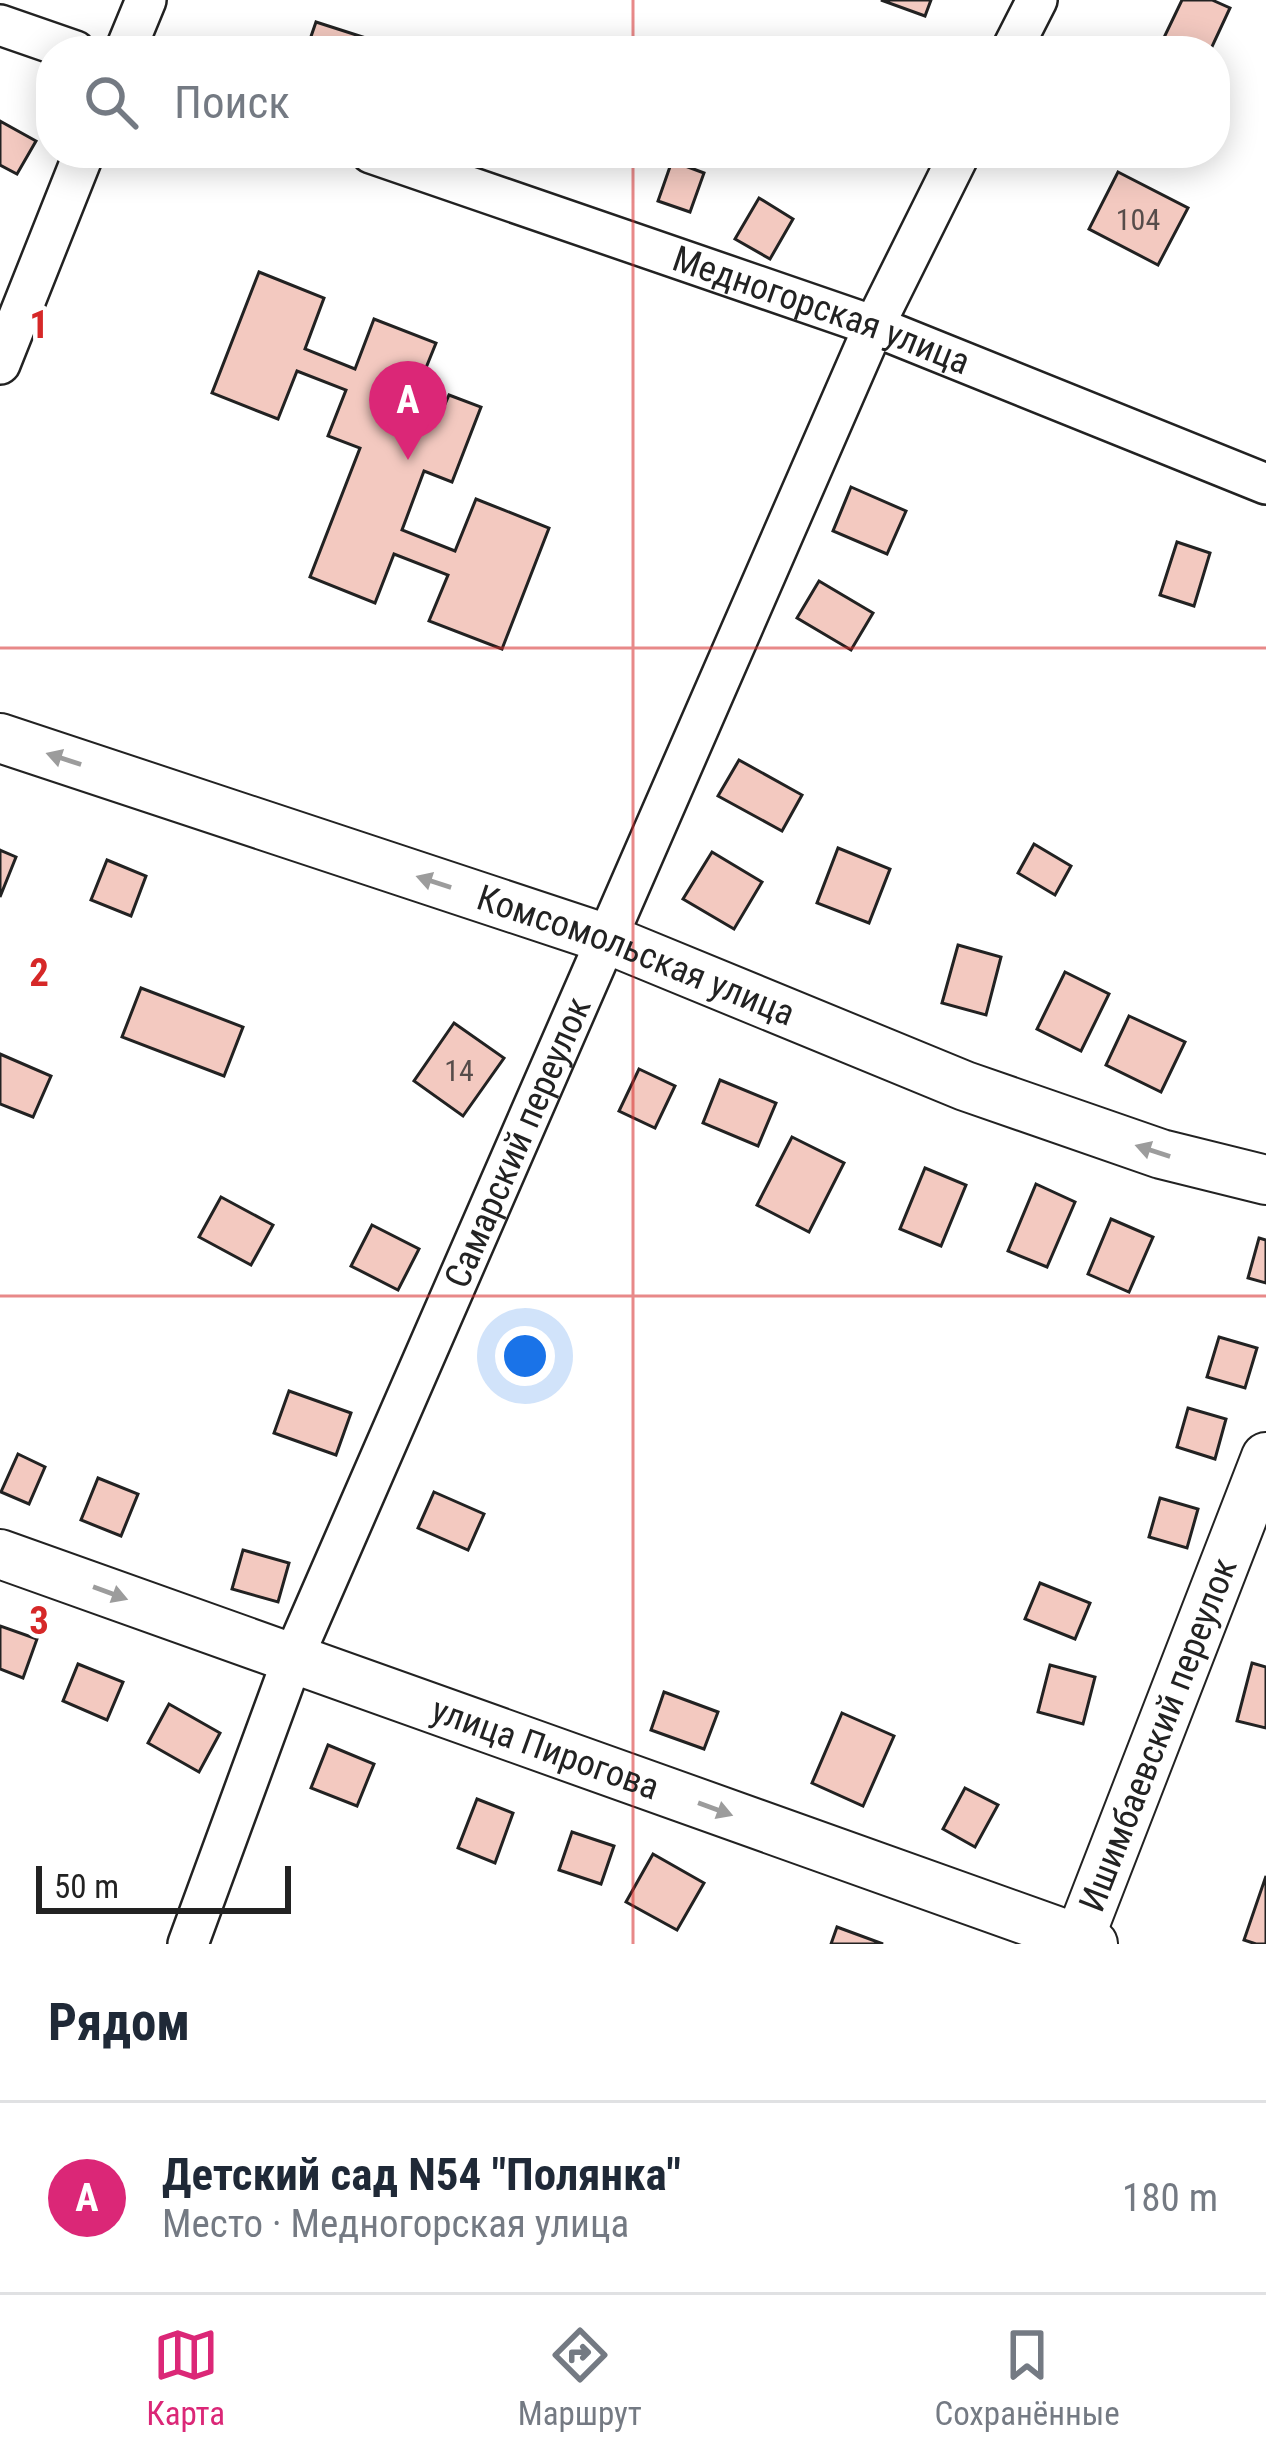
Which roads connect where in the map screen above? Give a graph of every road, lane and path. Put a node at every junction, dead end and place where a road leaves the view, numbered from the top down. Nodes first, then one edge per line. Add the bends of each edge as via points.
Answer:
1 (146, 0) edge
2 (1037, 0) edge
3 (0, 25) edge
4 (131, 36) edge
5 (1019, 36) edge
6 (36, 37) edge
7 (78, 168) edge
8 (415, 168) edge
9 (953, 168) edge
10 (874, 326) junction
11 (0, 364) edge
12 (1266, 484) edge
13 (0, 738) edge
14 (607, 940) junction
15 (1266, 1180) edge
16 (1266, 1456) edge
17 (0, 1554) edge
18 (293, 1658) junction
19 (1084, 1942) edge
20 (188, 1944) edge

1 - 4 street
2 - 5 street
3 - 6 street
7 - 11 street
8 - 10 street, Медногорская улица
9 - 10 street, Самарский переулок
10 - 12 street, Медногорская улица
10 - 14 street, Самарский переулок
14 -> 13 main road, Комсомольская улица
15 -> 14 main road, Комсомольская улица via 1161,1154 964,1086
14 - 18 street, Самарский переулок
16 - 19 main road, Ишимбаевский переулок
17 -> 18 main road, улица Пирогова
18 -> 19 main road, улица Пирогова
18 - 20 street, Самарский переулок

